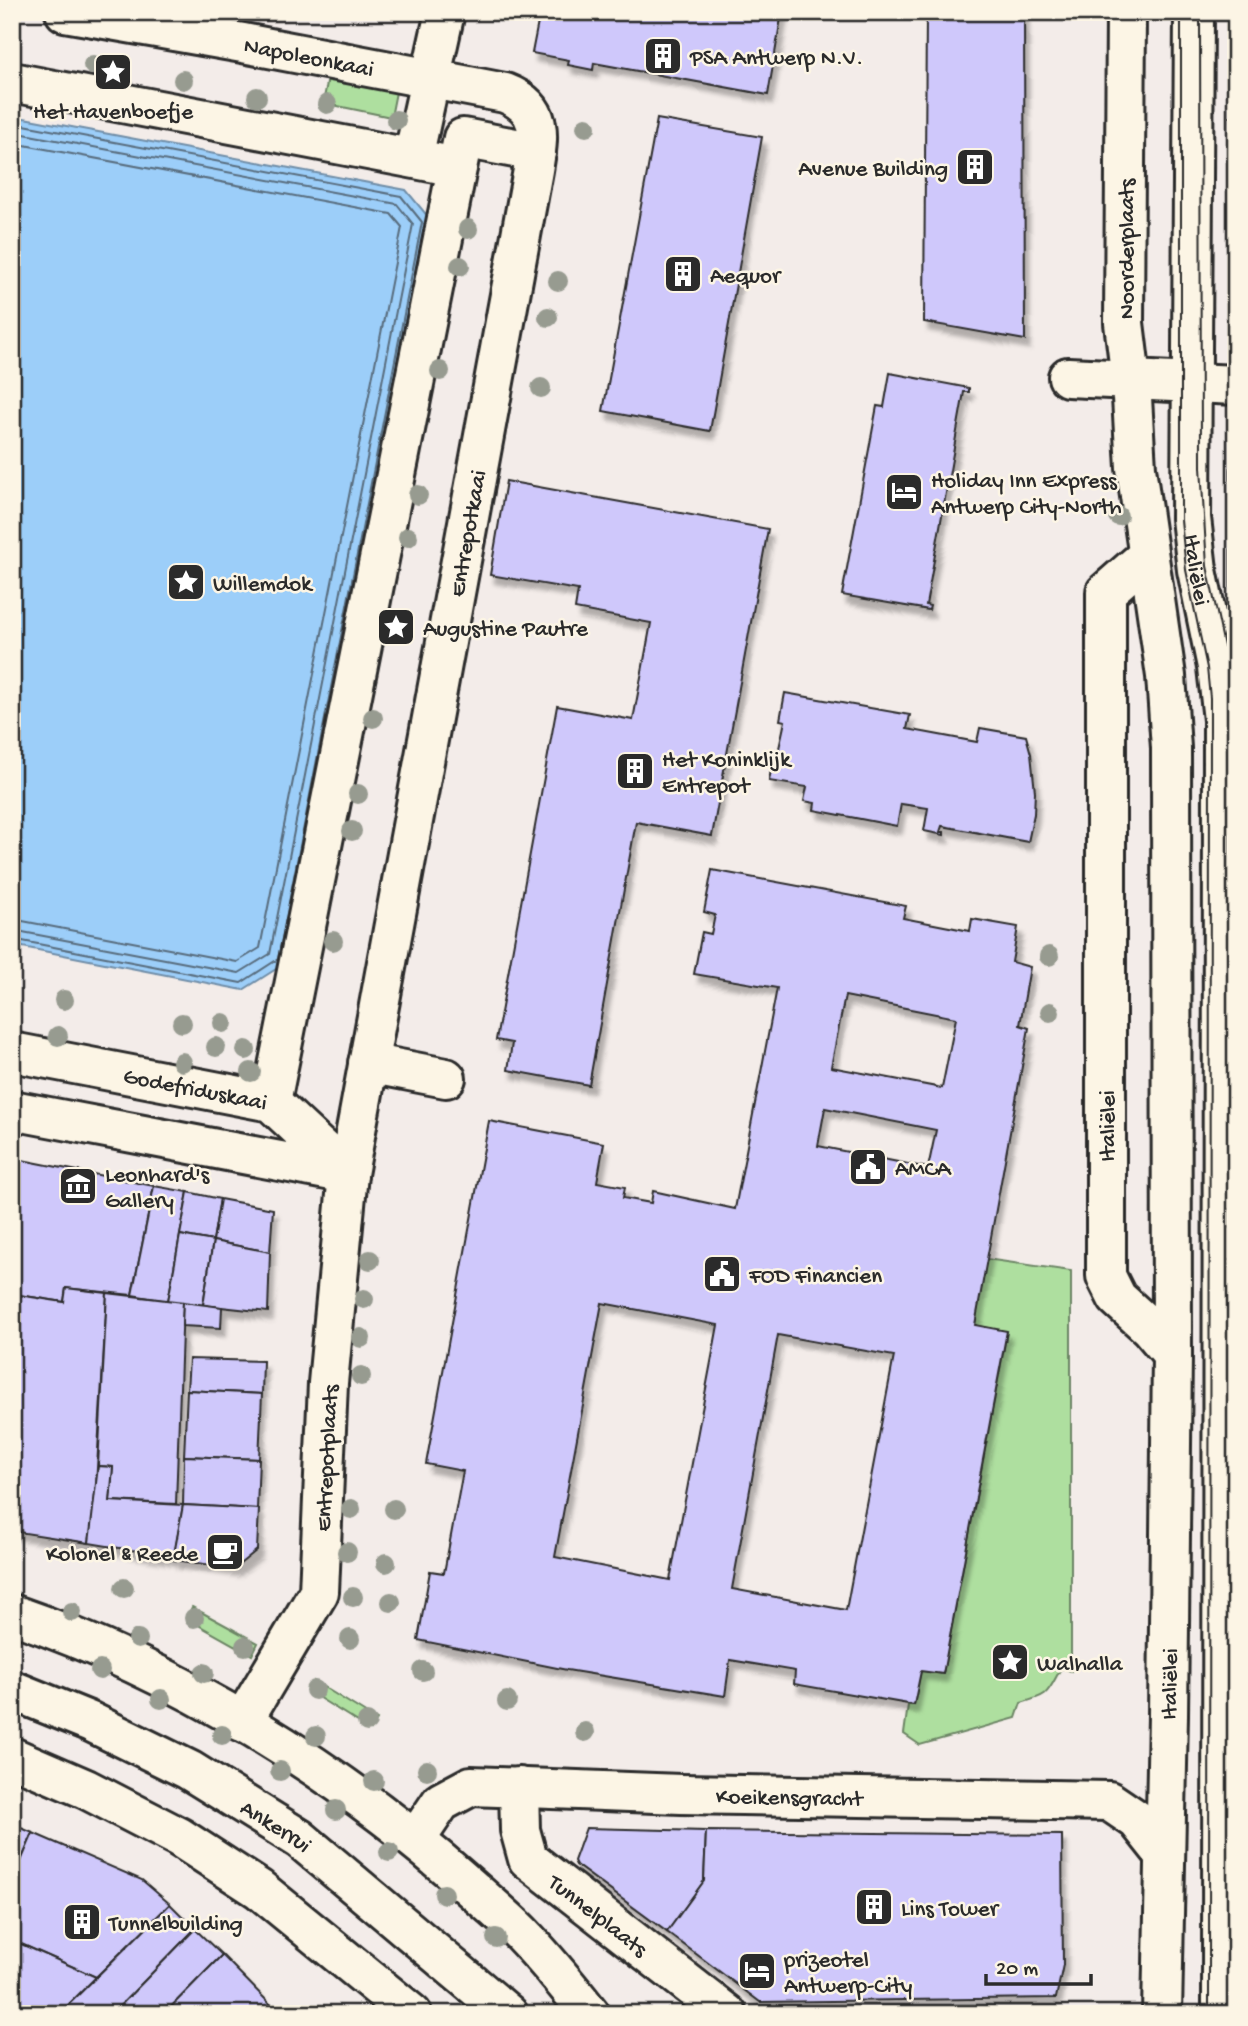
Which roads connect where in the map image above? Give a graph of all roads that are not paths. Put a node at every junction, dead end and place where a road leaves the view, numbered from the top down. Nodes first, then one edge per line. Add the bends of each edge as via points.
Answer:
1 (445, 12) edge
2 (1126, 12) edge
3 (1194, 12) edge
4 (83, 14) edge
5 (430, 78) junction
6 (12, 82) edge
7 (536, 152) junction
8 (413, 158) junction
9 (457, 167) junction
10 (1068, 377) dead end
11 (1131, 380) junction
12 (1192, 383) junction
13 (1236, 385) edge
14 (1147, 556) junction
15 (12, 1052) edge
16 (369, 1063) junction
17 (446, 1078) dead end
18 (271, 1102) junction
19 (12, 1110) edge
20 (348, 1174) junction
21 (1172, 1354) junction
22 (12, 1614) edge
23 (12, 1690) edge
24 (242, 1722) junction
25 (12, 1757) edge
26 (519, 1787) junction
27 (416, 1839) junction
28 (1164, 1854) junction
29 (406, 2012) edge
30 (508, 2014) edge
31 (590, 2014) edge
32 (727, 2014) edge
33 (1162, 2014) edge
34 (1222, 2014) edge

1 - 5 street
2 - 11 street, Noorderplaats via 1124,312
3 - 12 street, Italiëlei
4 - 5 street, Napoleonkaai
5 - 7 street, Entrepotkaai via 520,99 535,119
5 - 8 street
6 - 8 street
7 - 9 street via 463,138
7 - 16 street, Entrepotkaai
8 - 9 street
9 - 18 street
10 - 11 street
11 - 12 street
11 - 14 street, Italiëlei
12 - 13 street
12 - 34 street, Italiëlei via 1191,519 1223,720
14 - 21 street, Italiëlei via 1166,676 1171,748
14 - 21 street, Italiëlei via 1106,592 1105,1276 1117,1298
15 - 18 street, Godefriduskaai
16 - 17 street
16 - 20 street, Entrepotkaai
18 - 20 street, Godefriduskaai
19 - 20 street
20 - 24 street, Entrepotplaats via 327,1395 319,1592
21 - 28 street, Italiëlei
22 - 24 street via 125,1659
23 - 30 street, Ankerrui via 91,1721 190,1770 300,1839
24 - 27 street
25 - 29 street via 179,1837 260,1889
26 - 27 street, Koeikensgracht via 471,1786 442,1802
26 - 28 street, Koeikensgracht via 1109,1801 1137,1820
26 - 32 street, Tunnelplaats via 520,1829 528,1859
27 - 31 street via 520,1932
28 - 33 street, Italiëlei

